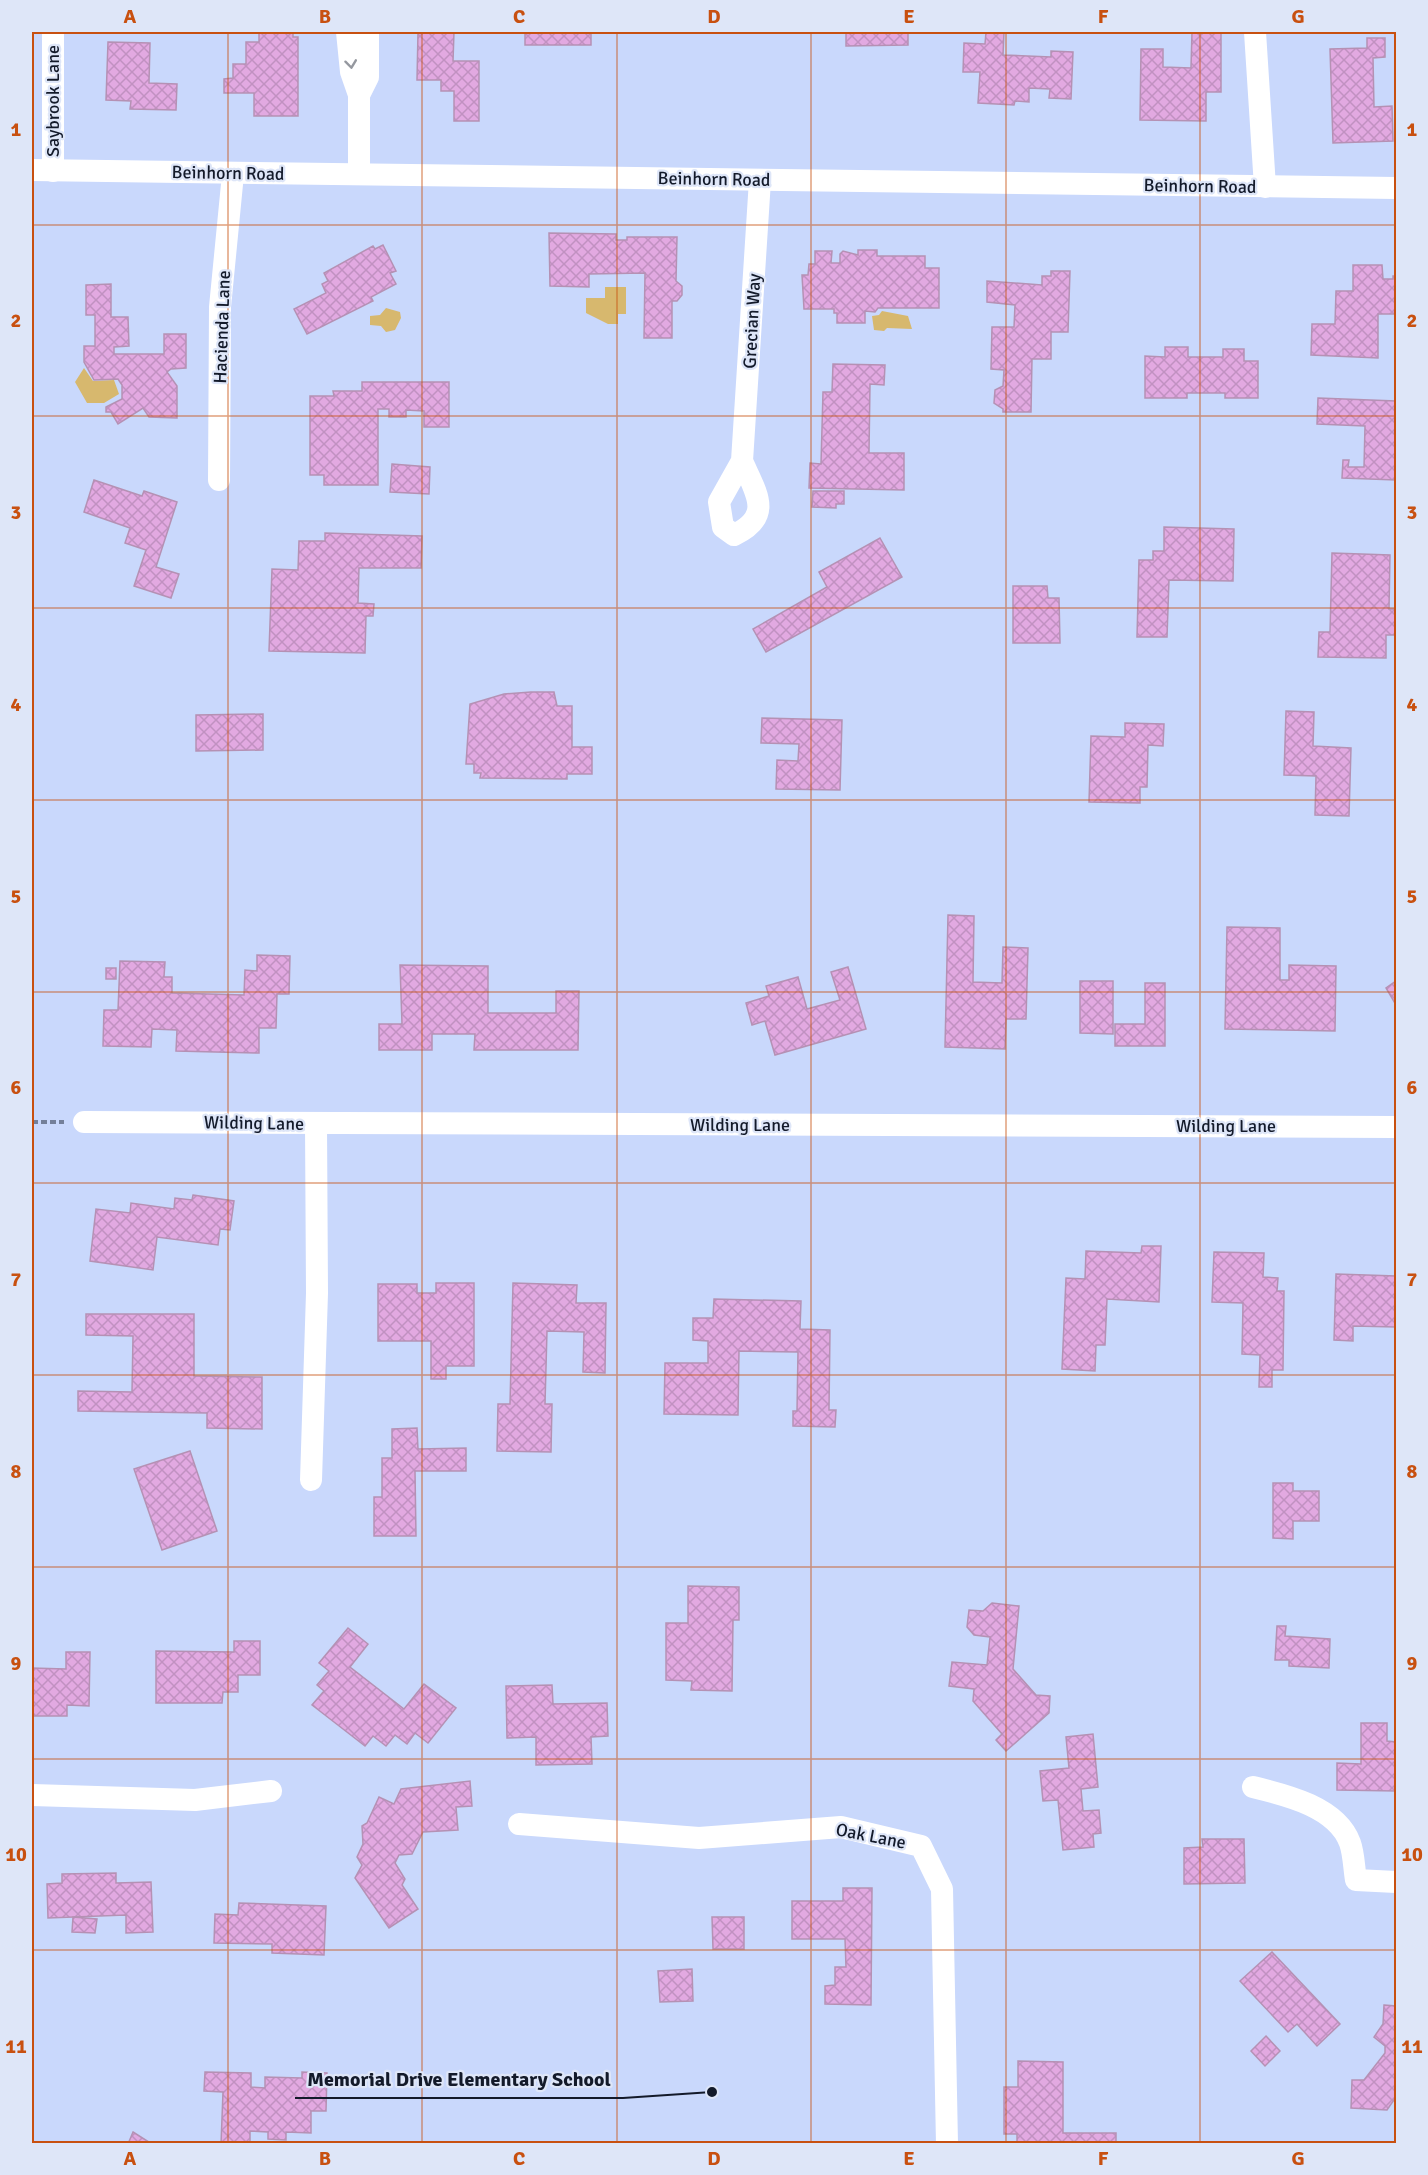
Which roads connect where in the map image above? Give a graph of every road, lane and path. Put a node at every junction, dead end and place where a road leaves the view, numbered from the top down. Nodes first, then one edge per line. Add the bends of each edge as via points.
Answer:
1 (53, 32) edge
2 (347, 32) edge
3 (368, 32) edge
4 (1255, 32) edge
5 (359, 95) junction
6 (42, 170) edge
7 (359, 173) junction
8 (233, 174) junction
9 (760, 180) junction
10 (1265, 186) junction
11 (1396, 188) edge
12 (742, 460) dead end
13 (219, 480) dead end
14 (32, 1122) edge
15 (84, 1122) joint
16 (316, 1124) junction
17 (1396, 1127) edge
18 (311, 1480) dead end
19 (1253, 1786) dead end
20 (271, 1791) dead end
21 (32, 1795) edge
22 (519, 1824) dead end
23 (1396, 1882) edge
24 (947, 2144) edge

1 - 6 street, Saybrook Lane
2 -> 5 street via 351,72
3 - 5 street via 368,77
4 - 10 street
5 - 7 street
6 - 8 street, Beinhorn Road
7 - 8 street, Beinhorn Road
7 - 9 street, Beinhorn Road
8 - 13 street, Hacienda Lane via 220,307
9 - 10 street, Beinhorn Road
9 - 12 street, Grecian Way
10 - 11 street, Beinhorn Road
14 - 15 path
15 - 16 street, Wilding Lane
16 - 17 street, Wilding Lane
16 - 18 street via 317,1293
19 - 23 street via 1293,1796 1329,1816 1350,1842 1356,1880
20 - 21 street via 195,1800
22 - 24 street, Oak Lane via 699,1838 841,1827 921,1846 942,1889

